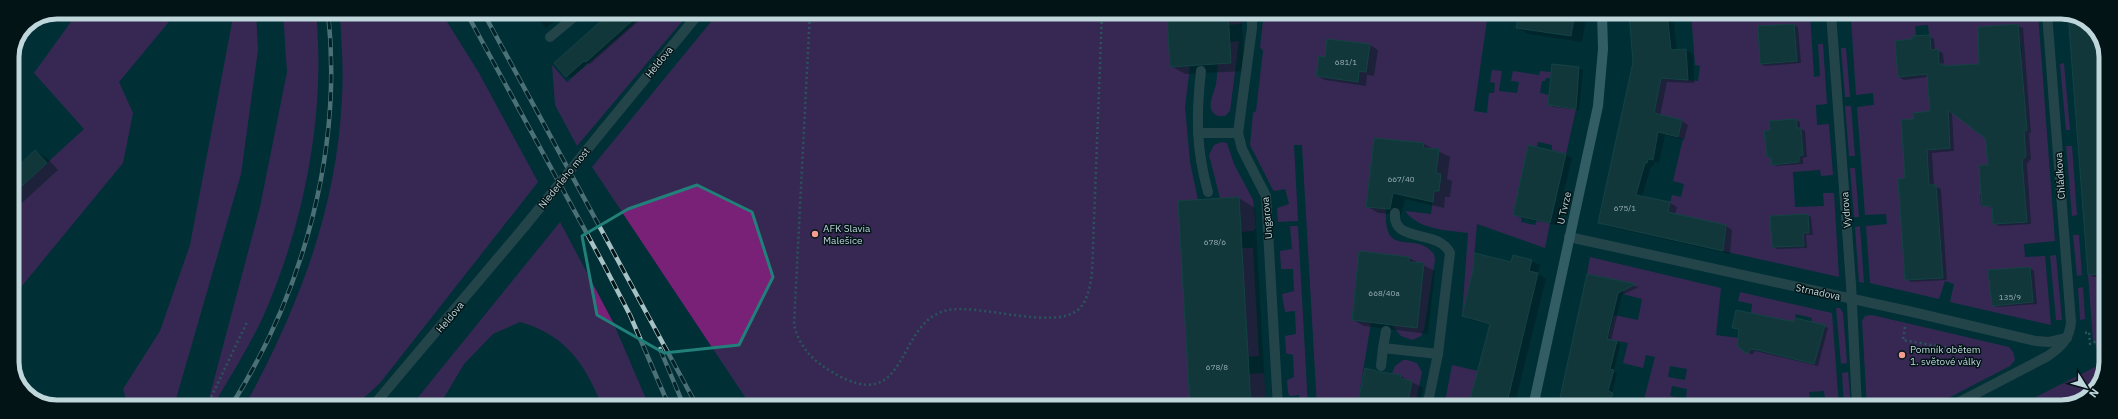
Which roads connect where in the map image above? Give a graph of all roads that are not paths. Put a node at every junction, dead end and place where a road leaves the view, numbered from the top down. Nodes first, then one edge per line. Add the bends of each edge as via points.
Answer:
1 (572, 19) edge
2 (694, 19) edge
3 (1252, 19) edge
4 (1602, 19) edge
5 (1831, 19) edge
6 (2047, 19) edge
7 (550, 37) dead end
8 (1202, 71) dead end
9 (603, 130) joint
10 (1198, 133) junction
11 (1238, 133) junction
12 (1208, 192) dead end
13 (1395, 213) dead end
14 (525, 226) joint
15 (1570, 237) junction
16 (1852, 299) junction
17 (1386, 331) dead end
18 (2067, 338) junction
19 (1383, 348) junction
20 (1438, 354) junction
21 (1381, 366) dead end
22 (378, 400) edge
23 (1278, 400) edge
24 (1428, 400) edge
25 (1534, 400) edge
26 (1858, 400) edge
27 (1963, 400) edge

1 - 7 street
2 - 9 street, Heldova
3 - 11 street, Ungarova
4 - 15 main road, U Tvrze via 1604,49 1598,106
5 - 16 street, Vydrova
6 - 18 street, Chládkova via 2071,322
8 - 10 street via 1197,108
9 - 14 street, Niederleho most, bridge
10 - 11 street
10 - 12 street via 1200,162
11 - 23 street, Ungarova via 1242,150 1266,196
13 - 20 street via 1394,220 1398,227 1408,234 1438,240 1450,253
14 - 22 street, Heldova
15 - 16 street, Strnadova
15 - 25 main road, U Tvrze
16 - 18 street, Strnadova via 2036,341 2049,342
16 - 26 street, Vydrova
17 - 19 street
18 - 27 street via 2048,356
19 - 20 street
19 - 21 street
20 - 24 street

